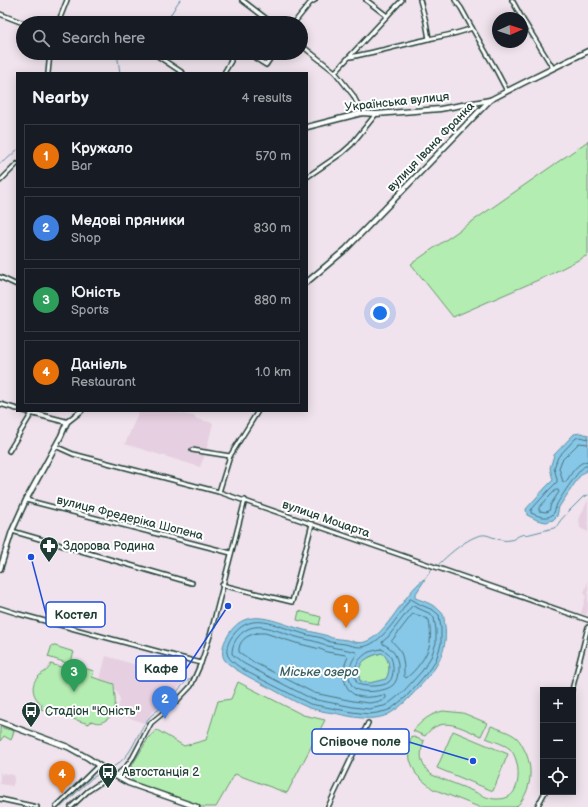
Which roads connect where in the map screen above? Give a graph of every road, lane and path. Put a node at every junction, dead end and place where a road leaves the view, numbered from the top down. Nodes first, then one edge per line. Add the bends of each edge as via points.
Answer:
1 (67, 0) edge
2 (242, 0) edge
3 (307, 0) edge
4 (315, 0) edge
5 (366, 0) edge
6 (402, 0) edge
7 (420, 0) edge
8 (455, 0) edge
9 (512, 0) edge
10 (310, 3) junction
11 (519, 12) edge
12 (0, 14) edge
13 (61, 16) edge
14 (263, 16) edge
15 (300, 16) edge
16 (387, 16) junction
17 (16, 20) edge
18 (472, 28) junction
19 (528, 28) edge
20 (429, 39) junction
21 (308, 51) edge
22 (588, 51) edge
23 (350, 56) junction
24 (49, 60) edge
25 (164, 60) edge
26 (231, 60) edge
27 (258, 60) edge
28 (269, 60) edge
29 (553, 68) junction
30 (48, 72) edge
31 (182, 72) edge
32 (225, 72) edge
33 (335, 72) junction
34 (507, 91) junction
35 (490, 100) junction
36 (362, 114) junction
37 (376, 114) junction
38 (308, 127) edge
39 (16, 165) edge
40 (308, 176) edge
41 (0, 181) edge
42 (0, 277) edge
43 (308, 281) edge
44 (16, 285) edge
45 (0, 404) edge
46 (16, 409) edge
47 (32, 412) edge
48 (80, 412) edge
49 (257, 412) edge
50 (67, 422) junction
51 (55, 446) junction
52 (9, 450) dead end
53 (192, 450) dead end
54 (230, 456) junction
55 (219, 492) junction
56 (26, 500) junction
57 (245, 500) junction
58 (312, 524) junction
59 (12, 531) junction
60 (231, 553) junction
61 (0, 569) edge
62 (192, 583) dead end
63 (222, 585) junction
64 (0, 608) edge
65 (588, 620) edge
66 (588, 627) edge
67 (201, 663) junction
68 (573, 687) edge
69 (0, 722) edge
70 (368, 723) dead end
71 (99, 765) junction
72 (115, 776) junction
73 (543, 795) edge
74 (0, 799) edge
75 (37, 807) edge
76 (56, 807) edge
77 (71, 807) edge
78 (197, 807) edge
79 (328, 807) edge
80 (537, 807) edge

1 - 13 street
2 - 14 street
3 - 10 street
4 - 10 street
5 - 16 street
6 - 16 street
7 - 20 street
8 - 18 street
9 - 11 street
10 - 15 street
12 - 17 street
16 - 23 street
18 - 20 street
18 - 34 street
19 - 29 street
20 - 23 street
21 - 33 street
22 - 29 street, вулиця Івана Франка
23 - 33 street
24 - 30 street
25 - 31 street
26 - 32 street
27 - 28 street via 266,65
29 - 34 street, вулиця Івана Франка
33 - 36 street via 353,95
34 - 35 street, вулиця Івана Франка
35 - 37 street, Українська вулиця via 440,109
35 - 43 street, вулиця Івана Франка via 346,249
36 - 37 street, Українська вулиця
36 - 38 street, Українська вулиця
37 - 40 street via 351,145
39 - 41 street
42 - 44 street
45 - 46 street
47 - 50 street
47 - 52 street
48 - 50 street
49 - 54 street
50 - 51 street
51 - 55 street, вулиця Моцарта via 73,454
51 - 56 street
53 - 54 street
54 - 55 street
55 - 57 street, вулиця Моцарта
56 - 59 street
56 - 60 street, вулиця Фредеріка Шопена
57 - 58 street, вулиця Моцарта
57 - 60 street
58 - 63 street via 292,602
58 - 65 street, вулиця Моцарта
59 - 61 street
59 - 62 street
60 - 63 street
63 - 67 street
64 - 67 street
66 - 68 street
67 - 72 street via 187,691 151,723 129,763
69 - 71 street via 68,748
70 - 79 street
71 - 72 street
71 - 76 street
72 - 77 street via 88,791
72 - 78 street
73 - 80 street
74 - 75 street

